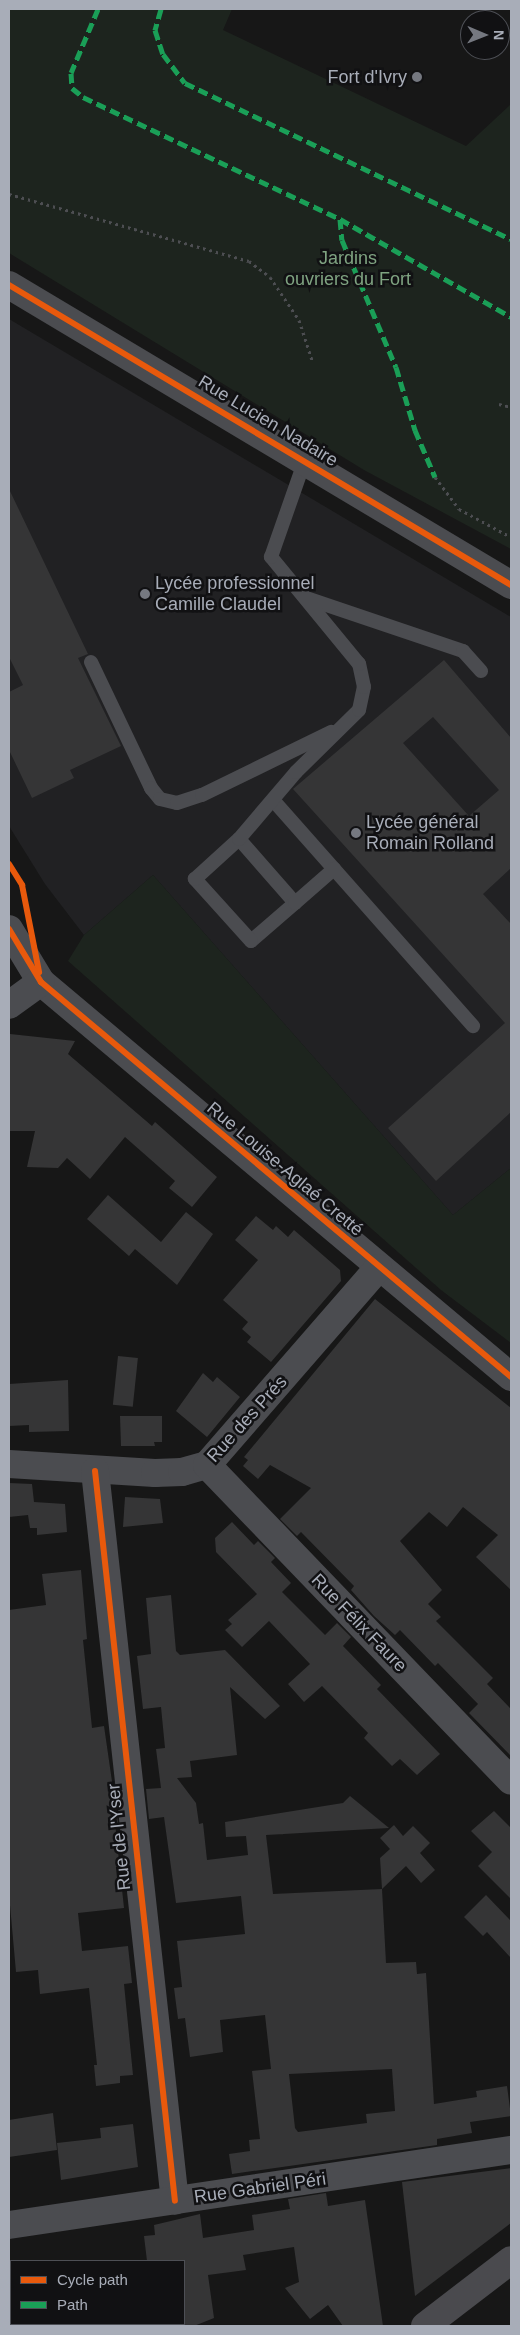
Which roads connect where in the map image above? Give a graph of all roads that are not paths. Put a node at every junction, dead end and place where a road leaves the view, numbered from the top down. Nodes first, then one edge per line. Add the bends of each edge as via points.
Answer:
1 (9, 285) edge
2 (305, 460) junction
3 (511, 585) edge
4 (305, 598) junction
5 (91, 662) dead end
6 (481, 671) dead end
7 (343, 726) junction
8 (273, 800) junction
9 (240, 839) junction
10 (334, 869) junction
11 (294, 903) junction
12 (9, 929) edge
13 (41, 982) junction
14 (9, 1005) edge
15 (473, 1026) dead end
16 (378, 1268) junction
17 (511, 1377) edge
18 (9, 1464) edge
19 (207, 1465) junction
20 (95, 1471) junction
21 (511, 1782) edge
22 (511, 2150) edge
23 (174, 2201) junction
24 (9, 2225) edge
25 (511, 2260) edge
26 (425, 2326) edge

1 - 2 street, Rue Lucien Nadaire
2 - 3 street, Rue Lucien Nadaire
2 - 4 lane via 270,557
4 - 6 lane via 463,650
4 - 7 lane via 359,664 364,687 359,710
5 - 7 lane via 151,788 160,799 177,802 202,795
7 - 8 lane via 296,772
8 - 9 lane
8 - 10 lane
9 - 11 lane
9 - 11 lane via 195,879 251,941
10 - 11 lane
10 - 15 lane
12 - 13 street, Rue Louise-Aglaé Cretté
13 - 14 street
13 - 16 street, Rue Louise-Aglaé Cretté
16 - 17 street, Rue Louise-Aglaé Cretté
16 - 19 street, Rue des Prés
18 - 20 street, Rue des Prés
19 - 20 street, Rue des Prés via 182,1472
19 - 21 street, Rue Félix Faure
20 - 23 street, Rue de l'Yser
22 - 23 street, Rue Gabriel Péri
23 - 24 street, Rue Gabriel Péri
25 - 26 main road

